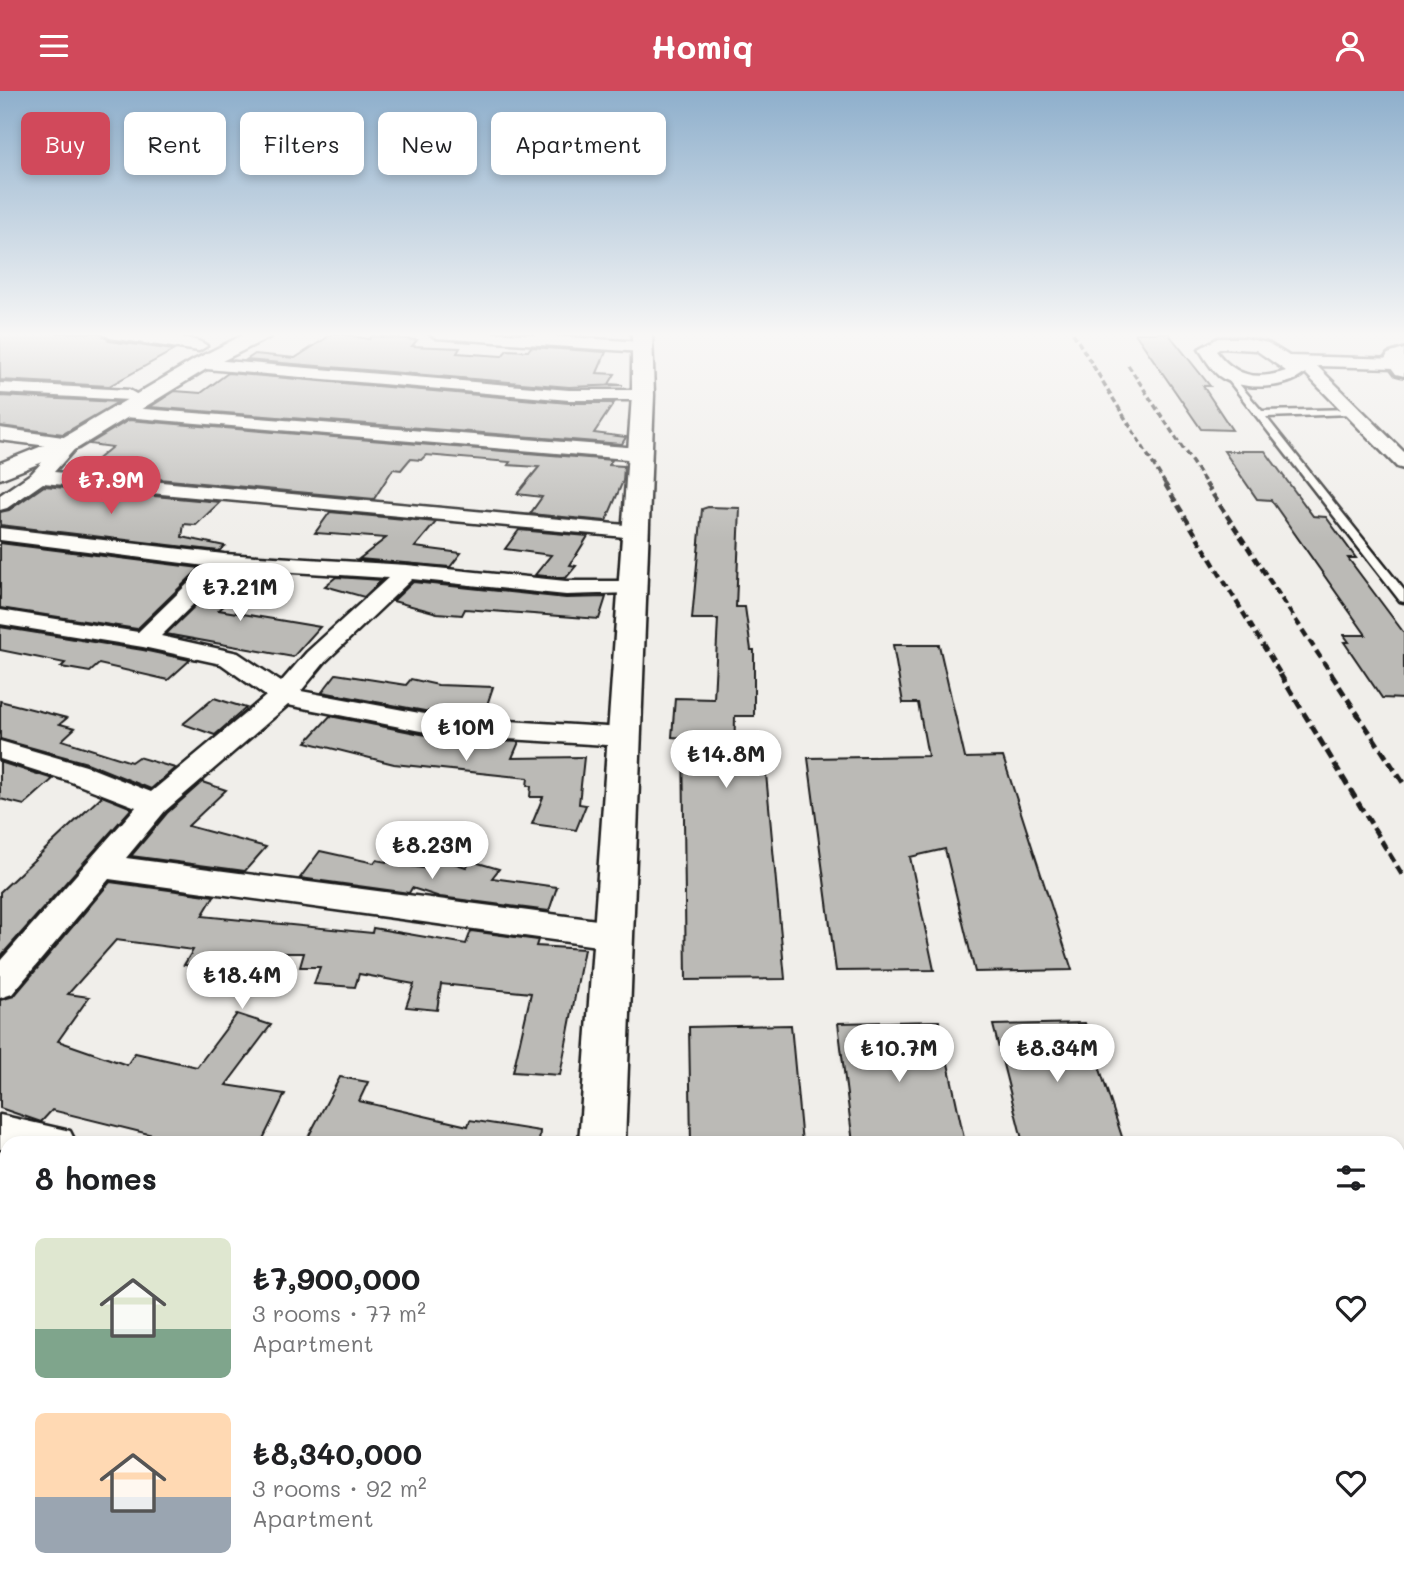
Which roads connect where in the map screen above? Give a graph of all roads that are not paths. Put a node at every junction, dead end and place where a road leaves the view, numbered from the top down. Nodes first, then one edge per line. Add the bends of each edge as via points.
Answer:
1 (114, 403) edge
2 (642, 403) edge
3 (1249, 403) edge
4 (1342, 403) edge
5 (124, 404) junction
6 (1352, 411) junction
7 (1259, 415) junction
8 (0, 434) edge
9 (71, 443) junction
10 (639, 454) junction
11 (1404, 463) edge
12 (0, 472) edge
13 (39, 477) junction
14 (0, 504) edge
15 (636, 532) junction
16 (0, 534) edge
17 (224, 561) junction
18 (407, 572) junction
19 (631, 586) junction
20 (1404, 598) edge
21 (0, 617) edge
22 (143, 640) junction
23 (283, 696) junction
24 (623, 737) junction
25 (0, 750) edge
26 (155, 804) junction
27 (99, 866) junction
28 (612, 935) junction
29 (0, 985) edge
30 (0, 1132) edge
31 (21, 1136) edge
32 (602, 1136) edge

1 - 5 street
2 - 10 street
3 - 7 lane
4 - 6 street
5 - 9 street
5 - 10 street
6 - 7 lane
6 - 11 street
7 - 20 lane
8 - 9 street
9 - 12 street
9 - 13 street
10 - 15 street
13 - 14 street
13 - 15 street
15 - 19 street
16 - 17 street
17 - 18 street
17 - 22 street
18 - 19 street via 566,588
18 - 23 street via 316,657
19 - 24 street
21 - 22 street
22 - 23 street via 229,658
23 - 24 street via 441,726
23 - 26 street
24 - 28 street
25 - 26 street
26 - 27 street
27 - 28 street
27 - 29 street
28 - 32 street
30 - 31 street

